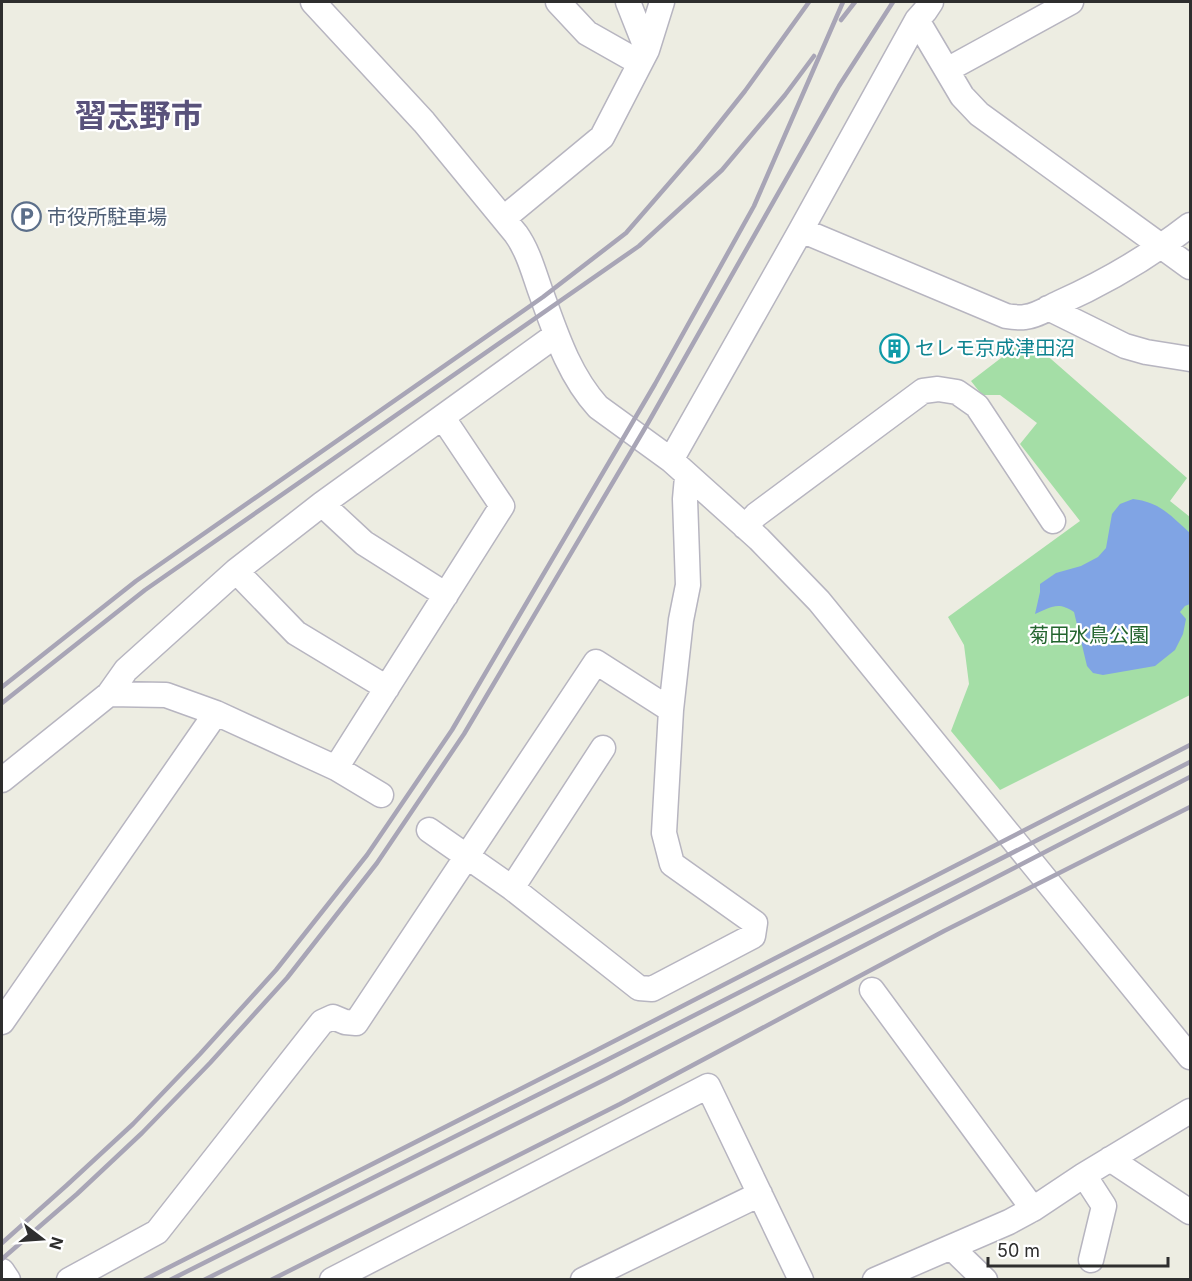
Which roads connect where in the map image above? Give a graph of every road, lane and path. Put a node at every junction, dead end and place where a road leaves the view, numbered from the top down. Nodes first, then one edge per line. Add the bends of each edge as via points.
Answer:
1 (313, 2) edge
2 (558, 2) edge
3 (628, 2) edge
4 (662, 2) edge
5 (1071, 2) edge
6 (924, 11) edge
7 (643, 57) junction
8 (946, 68) junction
9 (504, 218) junction
10 (1191, 225) edge
11 (801, 230) junction
12 (1161, 247) junction
13 (1191, 267) edge
14 (1048, 308) junction
15 (556, 335) junction
16 (1191, 359) edge
17 (443, 418) junction
18 (679, 469) junction
19 (322, 504) junction
20 (1053, 521) dead end
21 (745, 526) junction
22 (236, 571) junction
23 (446, 595) junction
24 (387, 688) junction
25 (109, 694) junction
26 (671, 710) junction
27 (216, 713) junction
28 (603, 748) dead end
29 (336, 768) junction
30 (2, 780) edge
31 (381, 795) dead end
32 (429, 830) dead end
33 (467, 858) junction
34 (512, 888) junction
35 (872, 990) dead end
36 (2, 1022) edge
37 (1191, 1057) edge
38 (1191, 1111) edge
39 (1110, 1159) junction
40 (1084, 1174) junction
41 (760, 1194) junction
42 (1033, 1209) junction
43 (1191, 1212) edge
44 (952, 1248) junction
45 (1091, 1260) dead end
46 (2, 1271) edge
47 (8, 1280) edge
48 (69, 1280) edge
49 (332, 1280) edge
50 (583, 1280) edge
51 (801, 1280) edge
52 (875, 1280) edge
53 (984, 1280) edge

1 - 9 street via 424,122
2 - 7 street via 587,33
3 - 7 street
4 - 7 street
5 - 8 street
6 - 8 street
6 - 11 street
7 - 9 street via 602,137
8 - 12 street via 962,96 979,114
9 - 15 street via 526,249
10 - 12 street
11 - 14 street via 1006,316 1022,318
11 - 18 street
12 - 13 street
12 - 14 street
14 - 16 street via 1125,346
15 - 17 street
15 - 18 street via 588,396 598,407
17 - 19 street
17 - 23 street via 502,506
18 - 21 street
18 - 26 street via 685,499 688,585
19 - 22 street
19 - 23 street via 364,543
20 - 21 street via 977,406 957,392 938,389 923,391
21 - 37 street via 819,601
22 - 24 street via 296,633
22 - 25 street via 126,670
23 - 24 street
24 - 29 street
25 - 27 street via 166,695
25 - 30 street
26 - 33 street via 596,662
26 - 34 street via 664,833 672,864 755,923 753,936 652,989 639,988
27 - 29 street
27 - 36 street
28 - 34 street
29 - 31 street
32 - 33 street
33 - 34 street
33 - 48 street via 356,1023 333,1017 322,1023 157,1232
35 - 42 street
38 - 39 street
39 - 40 street
39 - 43 street
40 - 42 street
40 - 45 street via 1104,1206
41 - 49 street via 708,1086
41 - 50 street
41 - 51 street
42 - 44 street
44 - 52 street
44 - 53 street
46 - 47 street

